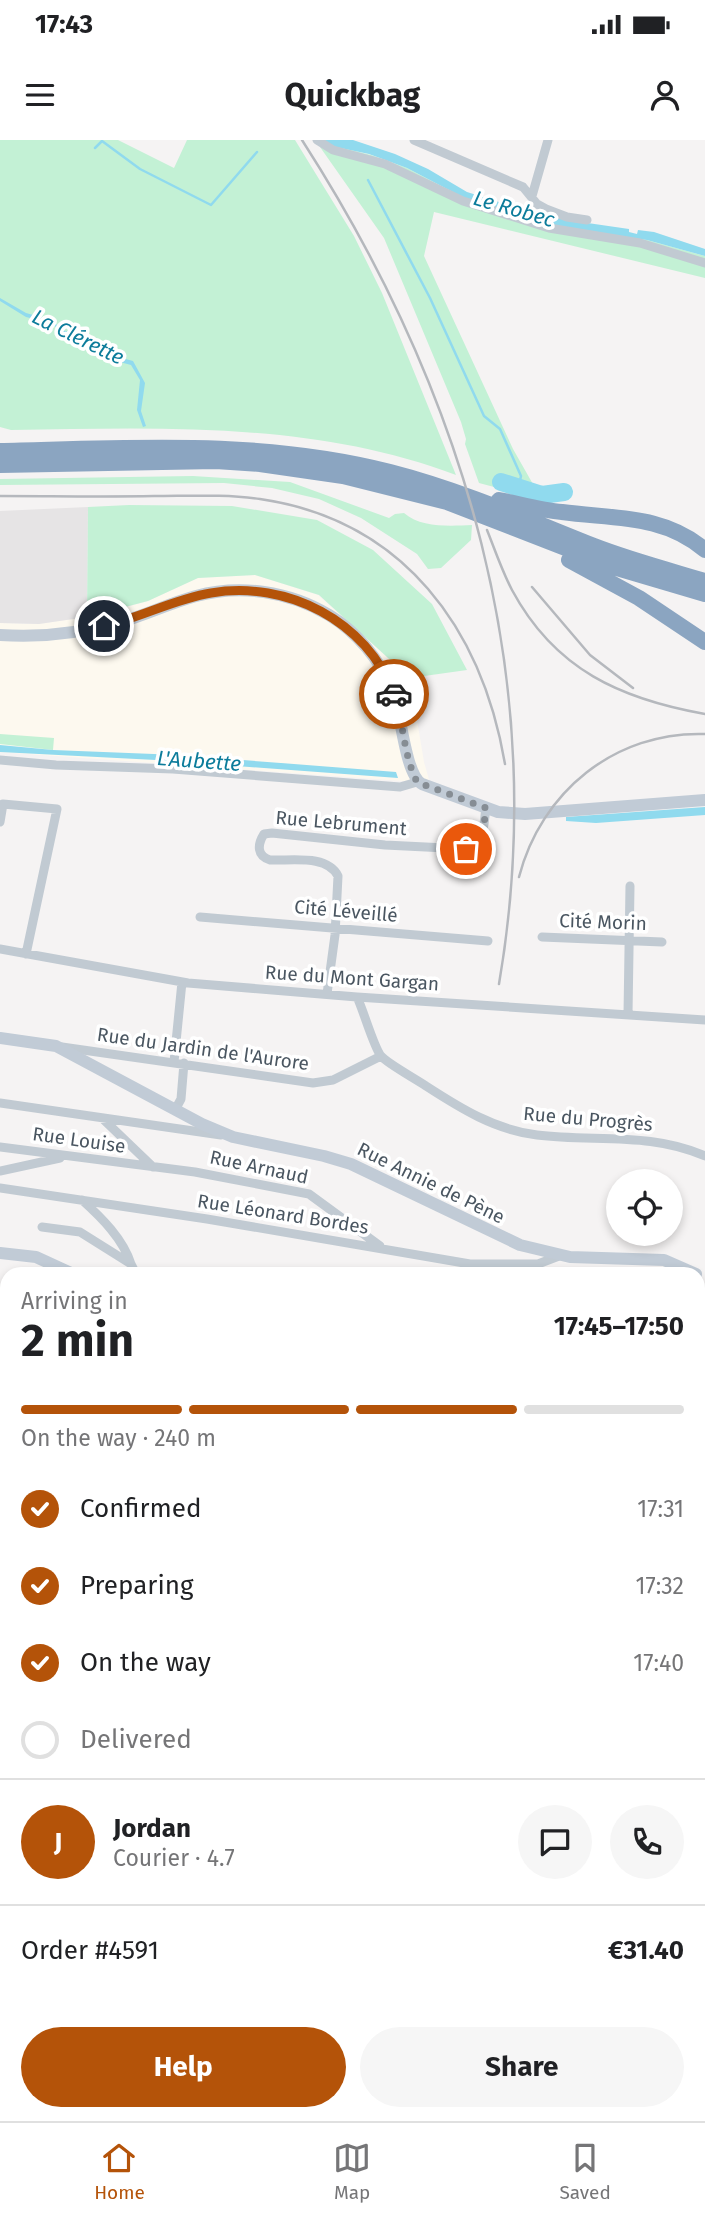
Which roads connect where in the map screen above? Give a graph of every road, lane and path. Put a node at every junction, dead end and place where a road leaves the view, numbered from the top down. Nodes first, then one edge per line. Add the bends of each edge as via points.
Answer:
1 (317, 140) edge
2 (414, 140) edge
3 (548, 140) edge
4 (532, 196) junction
5 (587, 220) dead end
6 (705, 263) edge
7 (0, 451) edge
8 (4, 466) edge
9 (451, 497) junction
10 (705, 550) edge
11 (705, 581) edge
12 (705, 594) edge
13 (0, 635) edge
14 (705, 642) edge
15 (0, 760) edge
16 (417, 782) junction
17 (705, 800) edge
18 (486, 808) junction
19 (0, 822) edge
20 (630, 886) dead end
21 (200, 917) dead end
22 (334, 927) junction
23 (542, 937) dead end
24 (629, 940) junction
25 (488, 941) dead end
26 (662, 942) dead end
27 (0, 949) edge
28 (26, 954) junction
29 (182, 982) junction
30 (327, 994) junction
31 (357, 997) junction
32 (628, 1014) junction
33 (705, 1020) edge
34 (0, 1038) edge
35 (56, 1046) junction
36 (381, 1056) junction
37 (179, 1062) junction
38 (0, 1103) edge
39 (175, 1110) junction
40 (103, 1119) junction
41 (233, 1137) junction
42 (0, 1147) edge
43 (705, 1156) edge
44 (65, 1157) junction
45 (153, 1167) junction
46 (0, 1171) edge
47 (0, 1188) edge
48 (82, 1200) junction
49 (42, 1227) dead end
50 (383, 1249) junction
51 (0, 1253) edge
52 (559, 1256) junction
53 (131, 1264) junction
54 (58, 1267) edge
55 (132, 1267) edge
56 (679, 1267) edge

1 - 6 street via 333,150 384,164 463,201 549,228 640,243
2 - 4 street via 523,187
3 - 4 street
4 - 5 street via 546,209
7 - 9 highway via 257,450 348,463
8 - 9 highway via 172,461 260,464
9 - 10 highway via 653,522 679,532
9 - 11 highway
9 - 12 highway via 617,568
9 - 14 highway via 499,530 584,566
13 - 16 street via 49,636 104,626 213,592 253,591 293,599 350,630 379,664 397,703
15 - 16 street via 400,786
16 - 18 street
17 - 18 street via 525,814
18 - 22 street, Rue Lebrument via 481,837 477,845 466,849 264,834 259,850 263,858 318,861 335,870
19 - 28 street via 3,804 57,809
20 - 24 street
21 - 22 street, Cité Léveillé
22 - 25 street, Cité Léveillé
22 - 30 street, Rue Lebrument
23 - 24 street, Cité Morin
24 - 26 street, Cité Morin
24 - 32 street
27 - 28 street, Rue du Mont Gargan
28 - 29 street, Rue du Mont Gargan
29 - 30 street, Rue du Mont Gargan
29 - 37 street
30 - 31 street, Rue du Mont Gargan
31 - 32 street, Rue du Mont Gargan
31 - 36 street
32 - 33 street, Rue du Mont Gargan
34 - 35 street, Rue Annie de Pène
35 - 37 street, Rue du Jardin de l'Aurore
35 - 39 street, Rue Annie de Pène
36 - 37 street, Rue du Jardin de l'Aurore via 333,1080 313,1083
36 - 43 street, Rue du Progrès via 454,1104 504,1128 537,1135 653,1141
37 - 39 street via 181,1099
38 - 40 street
39 - 41 street, Rue Annie de Pène
40 - 41 street
40 - 45 street
41 - 52 street, Rue Annie de Pène via 351,1164 503,1239
42 - 44 street, Rue Louise
44 - 45 street, Rue Louise
44 - 46 street
45 - 50 street, Rue Arnaud via 309,1194
47 - 48 street, Rue Léonard Bordes
48 - 50 street, Rue Léonard Bordes
48 - 53 street via 126,1249
49 - 53 street via 80,1233
50 - 52 street, Rue Léonard Bordes via 470,1264 538,1264
51 - 54 street via 36,1257
52 - 56 street, Rue Annie de Pène via 664,1260
53 - 55 street

